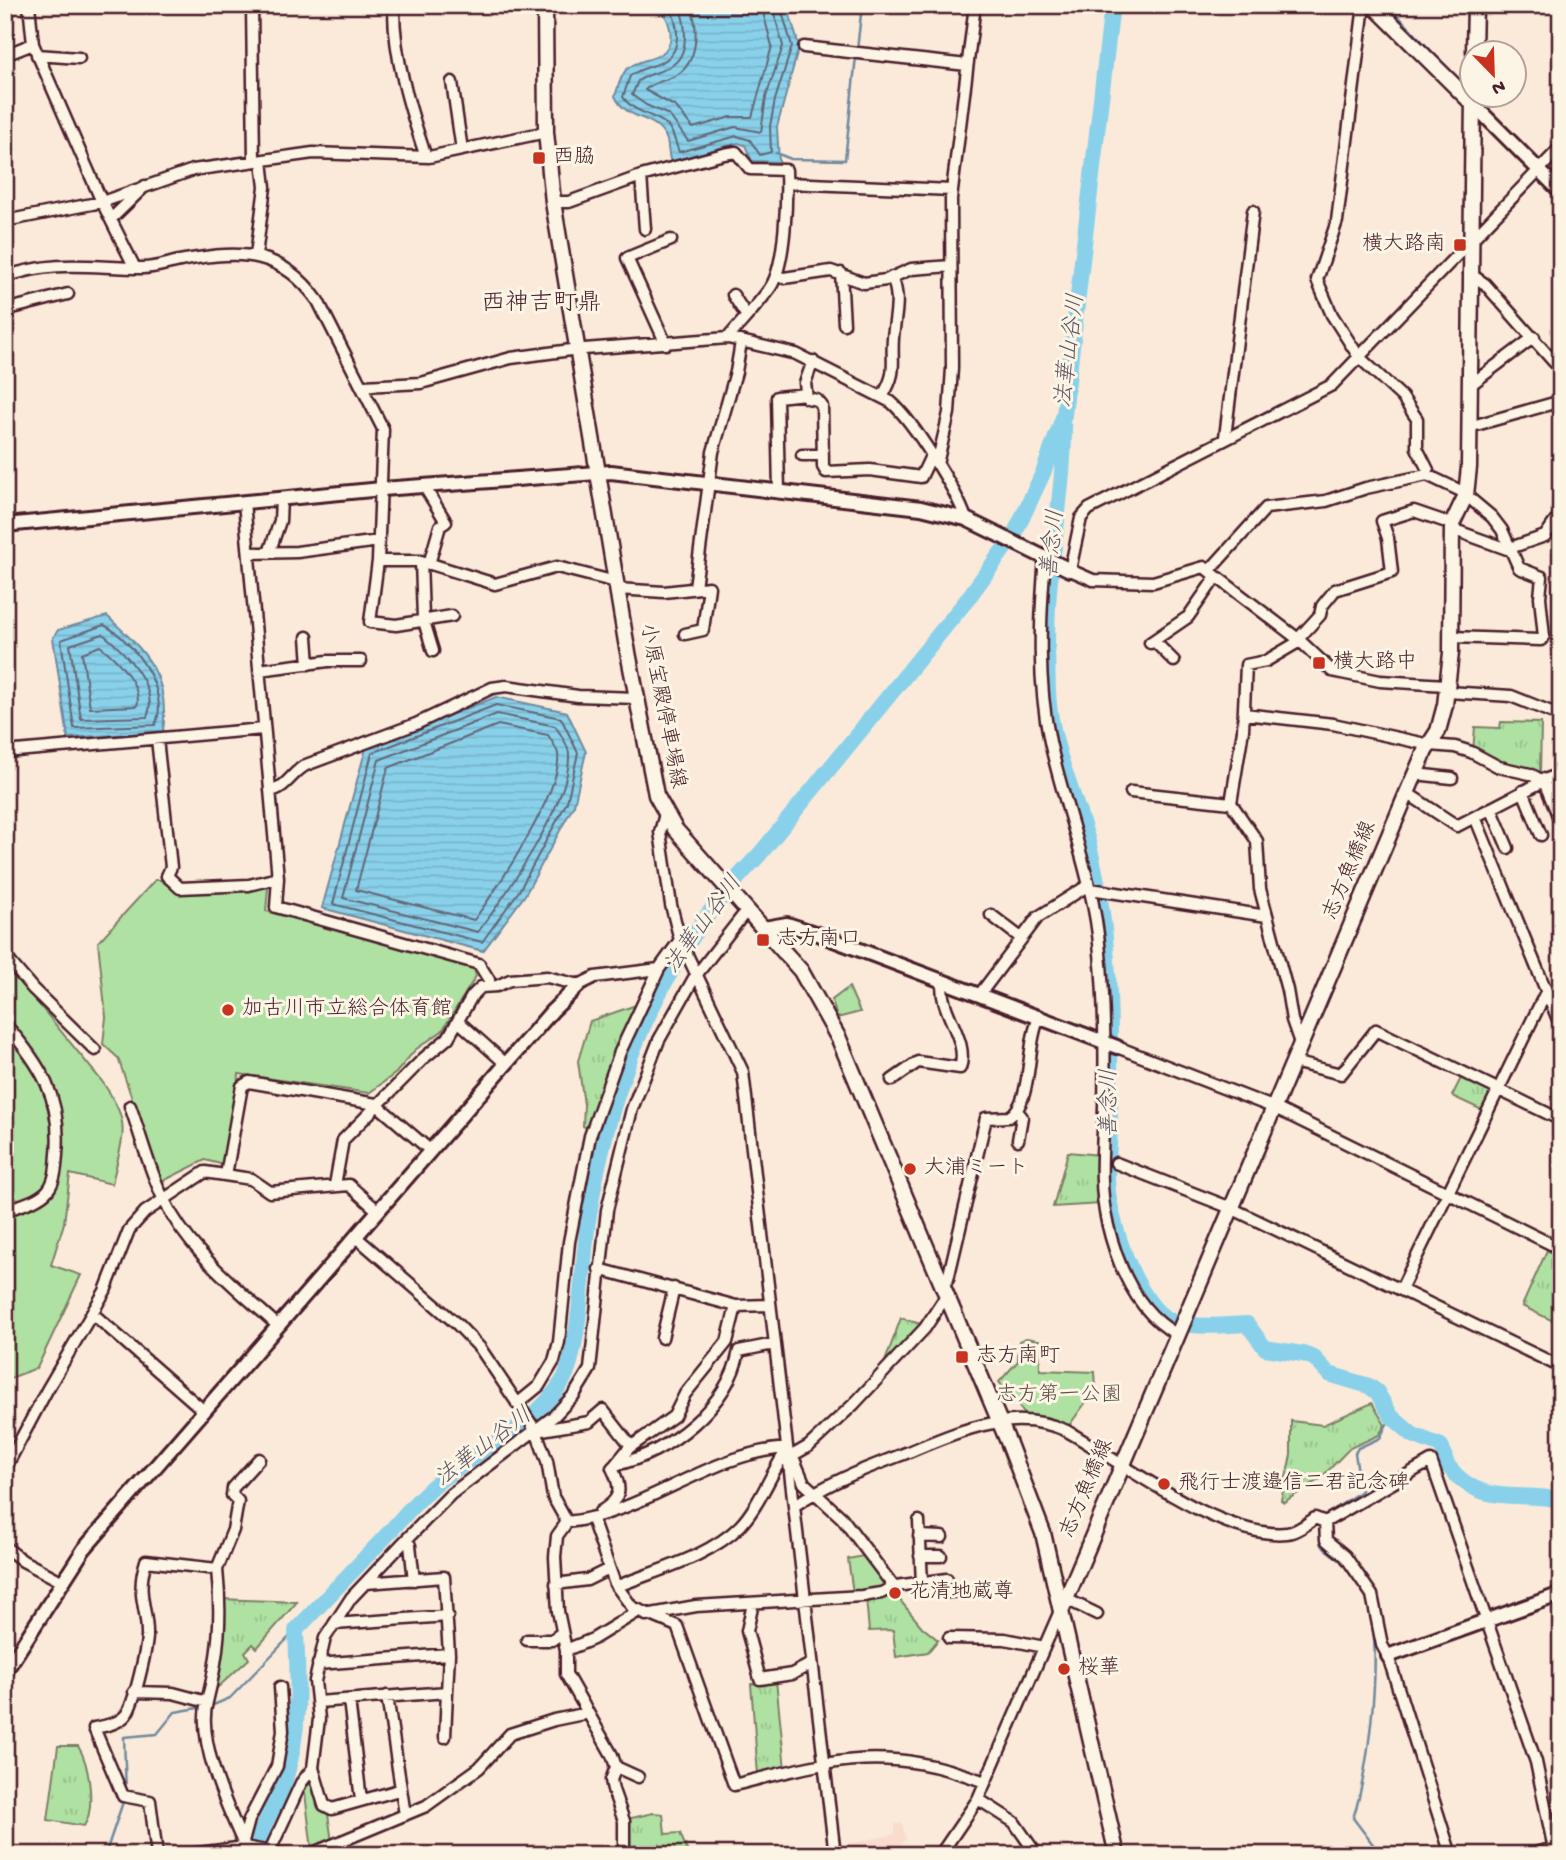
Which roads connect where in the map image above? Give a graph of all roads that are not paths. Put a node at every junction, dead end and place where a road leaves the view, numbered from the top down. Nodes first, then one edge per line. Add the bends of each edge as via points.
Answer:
1 (29, 5) edge
2 (252, 5) edge
3 (394, 5) edge
4 (545, 5) edge
5 (975, 5) edge
6 (1364, 5) edge
7 (1373, 5) edge
8 (1475, 5) edge
9 (1474, 38) edge
10 (33, 44) junction
11 (804, 47) dead end
12 (5, 55) edge
13 (37, 55) junction
14 (79, 58) dead end
15 (967, 65) junction
16 (452, 82) dead end
17 (1458, 85) edge
18 (1473, 108) edge
19 (1482, 108) edge
20 (546, 132) junction
21 (1561, 147) edge
22 (463, 150) junction
23 (426, 157) junction
24 (258, 161) junction
25 (1542, 166) junction
26 (641, 176) junction
27 (787, 183) junction
28 (145, 186) junction
29 (952, 190) junction
30 (1561, 192) edge
31 (102, 202) junction
32 (553, 202) junction
33 (1253, 211) dead end
34 (111, 219) junction
35 (5, 221) edge
36 (645, 229) dead end
37 (671, 240) dead end
38 (1470, 241) junction
39 (256, 255) junction
40 (951, 266) junction
41 (134, 267) junction
42 (841, 273) junction
43 (1469, 273) junction
44 (5, 276) edge
45 (776, 276) junction
46 (892, 277) junction
47 (68, 294) dead end
48 (733, 295) dead end
49 (5, 310) edge
50 (746, 316) junction
51 (844, 324) dead end
52 (1534, 337) junction
53 (728, 338) junction
54 (741, 342) junction
55 (666, 344) junction
56 (578, 350) junction
57 (1359, 357) junction
58 (813, 362) junction
59 (1561, 370) edge
60 (364, 386) junction
61 (1469, 386) junction
62 (806, 394) junction
63 (882, 397) junction
64 (1561, 401) edge
65 (1561, 410) edge
66 (1469, 427) junction
67 (1226, 437) junction
68 (802, 455) dead end
69 (823, 455) junction
70 (934, 460) junction
71 (1429, 470) dead end
72 (599, 472) junction
73 (708, 483) junction
74 (424, 485) junction
75 (382, 489) junction
76 (779, 492) junction
77 (1466, 495) junction
78 (281, 499) junction
79 (244, 502) junction
80 (1561, 513) edge
81 (966, 519) junction
82 (5, 525) edge
83 (1452, 527) junction
84 (379, 541) junction
85 (1509, 548) junction
86 (250, 553) junction
87 (270, 553) junction
88 (1046, 558) junction
89 (378, 561) junction
90 (425, 563) junction
91 (1067, 568) junction
92 (1213, 574) junction
93 (617, 586) junction
94 (695, 587) junction
95 (452, 616) dead end
96 (424, 621) junction
97 (685, 634) dead end
98 (307, 637) dead end
99 (1451, 637) junction
100 (1299, 640) junction
101 (433, 651) dead end
102 (361, 661) dead end
103 (1174, 661) dead end
104 (309, 664) junction
105 (259, 670) junction
106 (1447, 689) junction
107 (636, 698) junction
108 (1244, 714) junction
109 (1561, 716) edge
110 (263, 729) junction
111 (157, 739) junction
112 (1430, 745) junction
113 (5, 752) edge
114 (1561, 772) edge
115 (1415, 774) junction
116 (1452, 778) dead end
117 (1542, 780) junction
118 (270, 791) junction
119 (1522, 791) junction
120 (1131, 792) dead end
121 (1407, 793) junction
122 (1231, 803) junction
123 (1491, 808) junction
124 (665, 814) junction
125 (1475, 817) junction
126 (1561, 823) edge
127 (1541, 835) dead end
128 (1508, 848) dead end
129 (278, 878) junction
130 (1091, 889) junction
131 (745, 908) junction
132 (992, 915) dead end
133 (1267, 916) junction
134 (764, 928) junction
135 (1021, 938) junction
136 (680, 940) junction
137 (5, 956) edge
138 (659, 969) junction
139 (698, 972) junction
140 (489, 979) dead end
141 (943, 981) junction
142 (579, 985) junction
143 (1546, 992) junction
144 (980, 994) junction
145 (1040, 1016) junction
146 (458, 1021) junction
147 (5, 1024) edge
148 (1561, 1027) edge
149 (1102, 1041) junction
150 (1300, 1043) junction
151 (1117, 1047) joint
152 (95, 1050) dead end
153 (1293, 1062) junction
154 (506, 1064) junction
155 (892, 1080) dead end
156 (1497, 1090) junction
157 (376, 1104) junction
158 (130, 1106) dead end
159 (1275, 1108) junction
160 (1017, 1111) junction
161 (1561, 1120) edge
162 (1017, 1140) dead end
163 (431, 1151) junction
164 (1116, 1163) dead end
165 (226, 1175) junction
166 (335, 1185) junction
167 (1448, 1193) junction
168 (163, 1198) junction
169 (1231, 1208) junction
170 (5, 1211) edge
171 (378, 1211) junction
172 (356, 1237) junction
173 (1561, 1249) edge
174 (599, 1269) junction
175 (674, 1288) junction
176 (1401, 1289) junction
177 (944, 1292) junction
178 (770, 1305) junction
179 (736, 1306) junction
180 (92, 1313) junction
181 (278, 1326) junction
182 (1179, 1332) junction
183 (662, 1338) dead end
184 (774, 1344) junction
185 (1561, 1367) edge
186 (517, 1404) junction
187 (204, 1411) junction
188 (1000, 1423) junction
189 (533, 1426) junction
190 (631, 1446) junction
191 (789, 1454) junction
192 (259, 1459) dead end
193 (1121, 1463) junction
194 (615, 1465) junction
195 (5, 1469) edge
196 (817, 1493) junction
197 (794, 1506) junction
198 (594, 1519) junction
199 (919, 1521) dead end
200 (567, 1522) junction
201 (1325, 1522) junction
202 (919, 1536) junction
203 (942, 1537) dead end
204 (410, 1545) dead end
205 (5, 1547) edge
206 (920, 1556) junction
207 (941, 1556) dead end
208 (216, 1569) junction
209 (609, 1569) junction
210 (947, 1579) dead end
211 (414, 1580) junction
212 (61, 1581) junction
213 (366, 1583) junction
214 (922, 1583) junction
215 (556, 1584) junction
216 (618, 1586) junction
217 (894, 1587) junction
218 (983, 1590) dead end
219 (947, 1592) dead end
220 (1561, 1594) edge
221 (804, 1601) junction
222 (752, 1603) junction
223 (1063, 1605) junction
224 (642, 1613) junction
225 (1097, 1615) dead end
226 (448, 1616) junction
227 (1486, 1620) junction
228 (334, 1624) junction
229 (560, 1634) junction
230 (949, 1639) dead end
231 (527, 1640) dead end
232 (1044, 1647) junction
233 (566, 1650) junction
234 (449, 1654) junction
235 (1388, 1656) junction
236 (317, 1664) junction
237 (811, 1664) junction
238 (5, 1671) edge
239 (280, 1687) dead end
240 (134, 1692) junction
241 (447, 1692) junction
242 (387, 1696) junction
243 (349, 1700) junction
244 (206, 1702) junction
245 (318, 1702) junction
246 (588, 1713) junction
247 (446, 1737) dead end
248 (824, 1762) junction
249 (616, 1767) junction
250 (313, 1768) junction
251 (638, 1777) dead end
252 (985, 1782) junction
253 (399, 1790) junction
254 (978, 1799) junction
255 (361, 1800) junction
256 (405, 1815) junction
257 (244, 1844) junction
258 (268, 1853) edge
259 (1552, 1853) edge
260 (200, 1854) edge
261 (313, 1854) edge
262 (157, 1855) edge
263 (182, 1855) edge
264 (286, 1855) edge
265 (624, 1855) edge
266 (835, 1855) edge
267 (940, 1855) edge
268 (1037, 1855) edge
269 (1117, 1855) edge
270 (1451, 1855) edge

1 - 10 street
2 - 24 street
3 - 23 street via 395,36
4 - 20 main road, 小原宝殿停車場線
5 - 15 street
6 - 57 street via 1337,221 1317,280 1332,315
7 - 17 main road
8 - 9 main road
10 - 12 street
10 - 13 street
11 - 15 street
13 - 14 street
13 - 31 street
15 - 29 street
16 - 22 street
18 - 38 main road, 志方魚橋線
19 - 25 street
20 - 22 street
20 - 32 main road, 小原宝殿停車場線
21 - 25 street
22 - 23 street
23 - 24 street via 313,153
24 - 28 street via 193,170
24 - 39 street via 265,187
25 - 30 street
25 - 38 street
26 - 27 street via 736,152 750,169 786,170
26 - 32 street via 577,200
26 - 36 street
27 - 29 street
27 - 45 street
28 - 31 street
28 - 34 street
29 - 40 street
31 - 34 street
31 - 35 street
32 - 56 main road, 小原宝殿停車場線
33 - 67 street
34 - 41 street
37 - 55 street via 627,258
38 - 43 main road, 志方魚橋線
38 - 57 street
39 - 41 street
39 - 60 street via 280,264 306,285
40 - 46 street via 911,269
40 - 70 street via 949,413
41 - 44 street via 53,265
42 - 45 street
42 - 46 street via 864,283
42 - 51 street
43 - 52 street
43 - 61 main road, 志方魚橋線
45 - 50 street
46 - 63 street via 898,293 895,368
47 - 49 street
48 - 50 street
50 - 53 street
52 - 59 street
52 - 61 street
53 - 54 street
53 - 55 street
54 - 58 street
54 - 73 street
55 - 56 street
56 - 60 street via 511,358 421,383
56 - 72 main road, 小原宝殿停車場線
57 - 67 street via 1324,390
57 - 71 street via 1402,397 1417,419 1417,448
58 - 62 street
58 - 63 street
60 - 75 street via 383,429
61 - 66 main road, 志方魚橋線
62 - 69 street via 822,406
62 - 76 street via 777,397
63 - 70 street via 901,410
64 - 65 street
64 - 66 street
66 - 77 main road, 志方魚橋線
67 - 91 street via 1083,513
68 - 69 street
69 - 70 street via 826,472 870,470 920,477
70 - 81 street
72 - 73 street
72 - 74 street
72 - 93 main road, 小原宝殿停車場線
73 - 76 street
73 - 94 street
74 - 75 street
74 - 90 street via 446,522 440,526
75 - 78 street
75 - 84 street
76 - 81 street via 921,508
77 - 83 main road, 志方魚橋線
77 - 85 street via 1497,523
77 - 92 street via 1427,475 1326,501 1266,508
78 - 79 street
78 - 87 street
79 - 82 street
79 - 86 street
80 - 85 street via 1545,536
81 - 88 street
83 - 85 street
83 - 99 main road, 志方魚橋線
83 - 100 street via 1414,511 1382,521 1392,572 1335,590
84 - 87 street
84 - 89 street
85 - 99 street via 1519,568 1542,577 1539,597 1544,637 1487,641
86 - 87 street
86 - 105 street
88 - 91 street
88 - 130 street via 1041,688 1056,765
89 - 90 street
89 - 96 street via 370,622
90 - 93 street via 495,584 557,567
90 - 96 street
91 - 92 street via 1093,580 1139,582 1163,580 1198,567
92 - 100 street
92 - 103 street via 1188,617 1152,642
93 - 94 street via 664,592
93 - 107 main road, 小原宝殿停車場線
94 - 97 street via 709,587 703,630
95 - 96 street
96 - 101 street
98 - 104 street
99 - 106 main road, 志方魚橋線
100 - 106 street via 1326,667 1340,673
100 - 108 street via 1266,661 1246,665
102 - 104 street
104 - 105 street
105 - 110 street
106 - 109 street via 1511,696
106 - 112 main road, 志方魚橋線
107 - 118 street via 492,688 416,724 297,769 278,790
107 - 124 main road, 小原宝殿停車場線 via 648,763
108 - 112 street via 1333,724
108 - 122 street
110 - 111 street
110 - 118 street
111 - 113 street
111 - 129 street via 171,867 167,876 180,888 250,885
112 - 115 main road, 志方魚橋線
112 - 117 street via 1471,752 1499,767
114 - 117 street
115 - 116 street
115 - 121 main road, 志方魚橋線
117 - 119 street
117 - 126 street
118 - 129 street
119 - 123 street
119 - 127 street
120 - 122 street
121 - 125 street via 1457,826
121 - 150 main road, 志方魚橋線
122 - 133 street via 1257,841 1258,880
123 - 125 street
123 - 128 street
124 - 131 main road, 小原宝殿停車場線
124 - 136 street via 662,842
125 - 143 street
129 - 140 street via 276,907 480,964
130 - 133 street
130 - 135 street via 1084,888 1038,917
130 - 149 street via 1101,963
131 - 134 main road, 小原宝殿停車場線
131 - 139 street
132 - 135 street
133 - 150 street
134 - 141 street via 788,924
134 - 177 main road, 小原宝殿停車場線 via 801,971 830,1019
135 - 144 street
136 - 138 street
136 - 139 street
137 - 152 street
138 - 142 street via 595,978
138 - 186 street via 620,1052 590,1136 567,1253 554,1361 539,1386
139 - 174 street via 659,1040 629,1121 607,1210
139 - 178 street via 743,1073
141 - 144 street
141 - 155 street via 941,991 963,1052 960,1068 918,1062
142 - 146 street via 547,977 481,987
142 - 154 street
143 - 148 street
143 - 156 street
144 - 145 street
145 - 149 street
145 - 160 street via 1031,1041 1024,1097
146 - 154 street
146 - 157 street via 448,1038
147 - 170 street via 43,1074 58,1113 58,1134 54,1180 48,1191
149 - 151 street
149 - 182 street via 1100,1186 1108,1225 1135,1293 1157,1322
150 - 153 main road, 志方魚橋線
151 - 159 street
153 - 156 street via 1341,1074 1376,1030
153 - 159 main road, 志方魚橋線
154 - 163 street
156 - 161 street
156 - 167 street
157 - 163 street
157 - 165 street via 249,1082 242,1086
157 - 166 street via 343,1140
158 - 168 street
159 - 167 street
159 - 169 main road, 志方魚橋線
160 - 162 street via 1022,1117
160 - 177 street via 1009,1117 986,1118
163 - 171 street
164 - 169 street
165 - 166 street via 251,1179 270,1192
165 - 168 street via 205,1172
166 - 171 street via 349,1185
167 - 173 street
167 - 176 street
168 - 180 street via 129,1230
168 - 181 street via 197,1252
169 - 176 street
169 - 182 main road, 志方魚橋線
171 - 172 street
172 - 181 street
172 - 186 street via 458,1325
174 - 175 street
174 - 189 street via 590,1369 574,1395
175 - 179 street
175 - 183 street
176 - 185 street
177 - 188 main road, 小原宝殿停車場線
177 - 191 street via 925,1328 887,1369 834,1424
178 - 179 street
178 - 184 street
179 - 190 street via 727,1342 685,1394 674,1416
180 - 187 street
180 - 195 street
181 - 187 street
182 - 193 main road, 志方魚橋線
184 - 191 street
184 - 194 street via 739,1351 730,1382 691,1425 650,1452
186 - 189 street
187 - 212 street
188 - 193 street via 1046,1421
188 - 196 street via 943,1437 861,1469
188 - 223 main road, 小原宝殿停車場線 via 1043,1533
189 - 190 street via 589,1422 603,1410
189 - 200 street via 547,1461 553,1497
189 - 213 street via 452,1494
190 - 194 street
191 - 196 street via 804,1483
191 - 197 street
191 - 198 street via 726,1462
191 - 216 street via 783,1456 735,1530 672,1565
192 - 208 street via 233,1488 238,1513
193 - 201 street via 1208,1514 1252,1530 1286,1533 1315,1518
193 - 223 main road, 志方魚橋線
194 - 198 street via 612,1468 621,1488 618,1498
196 - 197 street
196 - 217 street
197 - 221 street
198 - 200 street
198 - 209 street
199 - 202 street
200 - 215 street via 557,1536
201 - 227 street via 1431,1461
201 - 235 street via 1329,1545 1345,1556 1372,1595
202 - 203 street
202 - 206 street
204 - 211 street
205 - 212 street
206 - 207 street
206 - 214 street
208 - 240 street via 146,1561 140,1590 147,1638
208 - 244 street via 219,1651
209 - 215 street via 587,1580
209 - 216 street
210 - 214 street
211 - 213 street
211 - 226 street via 444,1577
212 - 238 street
213 - 228 street
214 - 217 street
215 - 229 street
216 - 224 street
217 - 221 street via 873,1594
218 - 219 street
220 - 227 street
221 - 222 street
221 - 237 street
222 - 224 street
222 - 237 street via 747,1631 760,1679 792,1674
223 - 225 street
223 - 232 street
223 - 269 main road, 小原宝殿停車場線
224 - 233 street
224 - 248 street via 677,1626 734,1785
226 - 228 street
226 - 234 street
227 - 235 street
227 - 259 street via 1536,1762
228 - 236 street
229 - 231 street via 552,1640
229 - 233 street
230 - 232 street via 1005,1639
232 - 252 street
233 - 246 street via 568,1681
234 - 236 street
234 - 241 street
235 - 270 street
236 - 245 street
237 - 248 street
239 - 257 street via 283,1731 277,1766 249,1820
240 - 244 street via 173,1693
240 - 262 street via 127,1715 94,1728 123,1796 150,1801
241 - 242 street
241 - 247 street
242 - 243 street
242 - 253 street
243 - 245 street
243 - 255 street
244 - 257 street via 210,1757
245 - 250 street
246 - 249 street
246 - 256 street via 510,1734 469,1776
248 - 252 street via 869,1757 901,1760
248 - 266 street
249 - 251 street
249 - 265 street via 611,1780 624,1821
250 - 255 street via 324,1805 332,1809
250 - 258 street via 301,1783
252 - 254 street
253 - 255 street
253 - 256 street
254 - 267 street
254 - 268 street via 1014,1822
256 - 261 street
257 - 258 street
257 - 260 street
258 - 264 street
260 - 263 street

